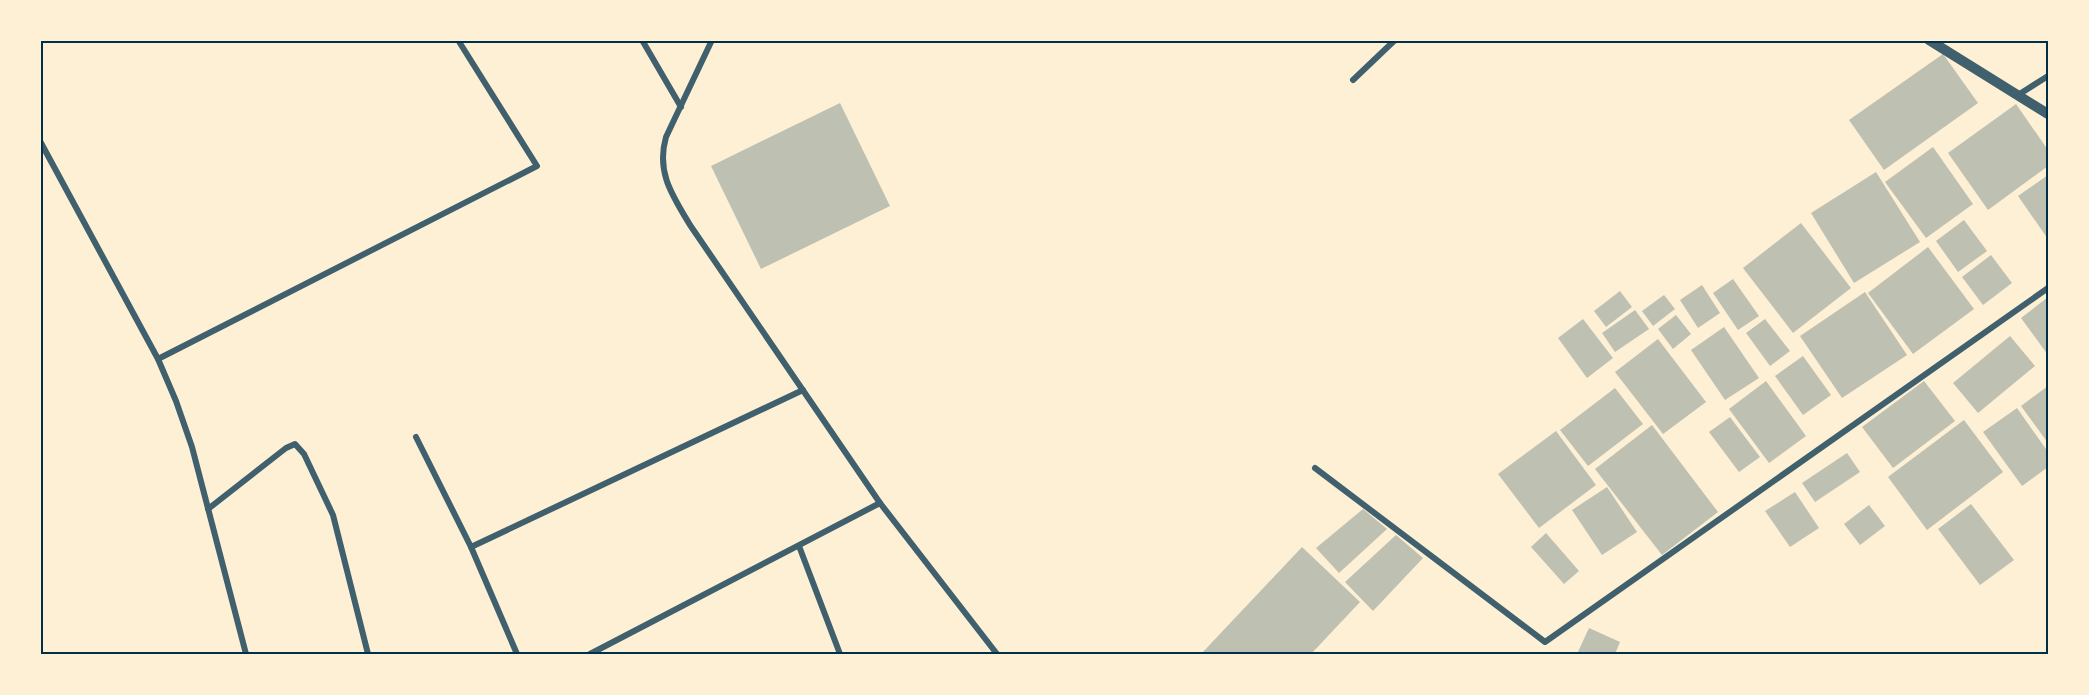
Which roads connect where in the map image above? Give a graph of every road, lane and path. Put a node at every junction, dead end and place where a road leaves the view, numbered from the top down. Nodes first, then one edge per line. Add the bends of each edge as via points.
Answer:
1 (458, 40) edge
2 (642, 40) edge
3 (712, 40) edge
4 (1395, 40) edge
5 (1929, 40) edge
6 (2049, 76) edge
7 (1353, 80) dead end
8 (2018, 95) junction
9 (681, 107) junction
10 (2049, 114) edge
11 (40, 141) edge
12 (2049, 288) edge
13 (158, 358) junction
14 (803, 390) junction
15 (416, 437) dead end
16 (1315, 468) dead end
17 (880, 503) junction
18 (208, 509) junction
19 (799, 546) junction
20 (471, 547) junction
21 (246, 654) edge
22 (368, 654) edge
23 (517, 654) edge
24 (590, 654) edge
25 (840, 654) edge
26 (997, 654) edge

1 - 13 street via 537,166
2 - 9 street
3 - 9 street
4 - 7 street
5 - 8 street
6 - 8 street
8 - 10 street
9 - 14 street via 662,153 667,183 690,225
11 - 13 street
12 - 16 street via 1545,642
13 - 18 street via 192,447
14 - 17 street
14 - 20 street
15 - 20 street
17 - 19 street
17 - 26 street
18 - 21 street
18 - 22 street via 295,444 304,454 333,515
19 - 24 street
19 - 25 street
20 - 23 street

